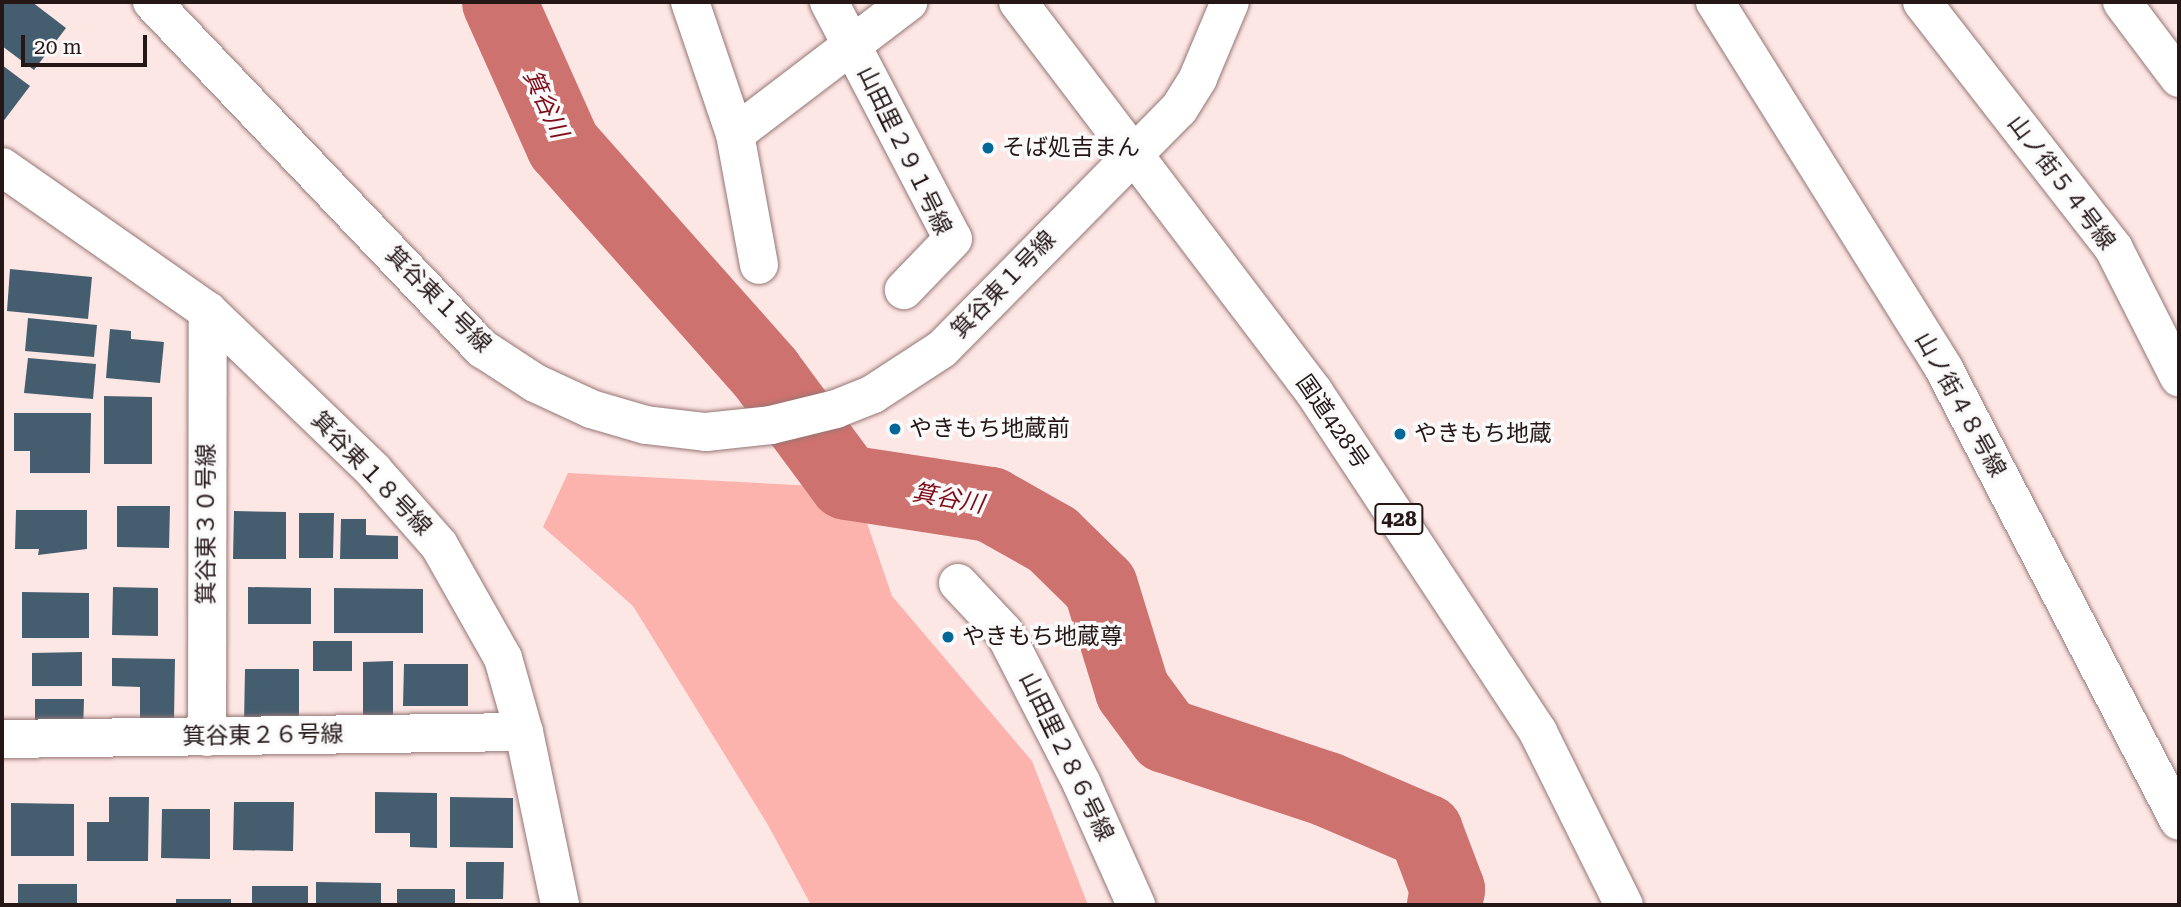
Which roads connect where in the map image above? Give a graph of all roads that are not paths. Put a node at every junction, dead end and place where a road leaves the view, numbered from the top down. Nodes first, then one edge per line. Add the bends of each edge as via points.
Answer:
1 (152, 2) edge
2 (691, 2) edge
3 (829, 2) edge
4 (908, 2) edge
5 (1018, 2) edge
6 (1230, 2) edge
7 (1715, 2) edge
8 (1922, 2) edge
9 (2122, 2) edge
10 (851, 44) junction
11 (2179, 78) edge
12 (735, 134) junction
13 (1134, 158) junction
14 (2, 167) edge
15 (759, 265) dead end
16 (904, 290) dead end
17 (208, 311) junction
18 (2179, 377) edge
19 (958, 583) dead end
20 (524, 732) junction
21 (206, 737) junction
22 (2, 739) edge
23 (2179, 821) edge
24 (560, 905) edge
25 (1136, 905) edge
26 (1624, 905) edge

1 - 13 main road, 箕谷東１号線 via 483,349 535,383 591,409 646,425 706,432 771,425 836,409 873,394 942,349
2 - 12 main road
3 - 10 main road, 山田里２９１号線
4 - 10 main road
5 - 13 main road, 国道428号 / 428
6 - 13 main road, 箕谷東１号線 via 1198,78 1179,109
7 - 23 main road, 山ノ街４８号線 via 1944,369
8 - 18 main road, 山ノ街５４号線 via 2114,249
9 - 11 main road
10 - 12 main road
10 - 16 main road, 山田里２９１号線 via 953,239
12 - 15 main road
13 - 26 main road, 国道428号 / 428 via 1314,392 1452,600 1538,732
14 - 17 main road, 箕谷東１８号線
17 - 20 main road, 箕谷東１８号線 via 373,470 439,545 503,657
17 - 21 main road, 箕谷東３０号線
19 - 25 main road, 山田里２８６号線 via 1004,632 1082,784
20 - 21 main road, 箕谷東２６号線
20 - 24 main road, 箕谷東１８号線
21 - 22 main road, 箕谷東２６号線

